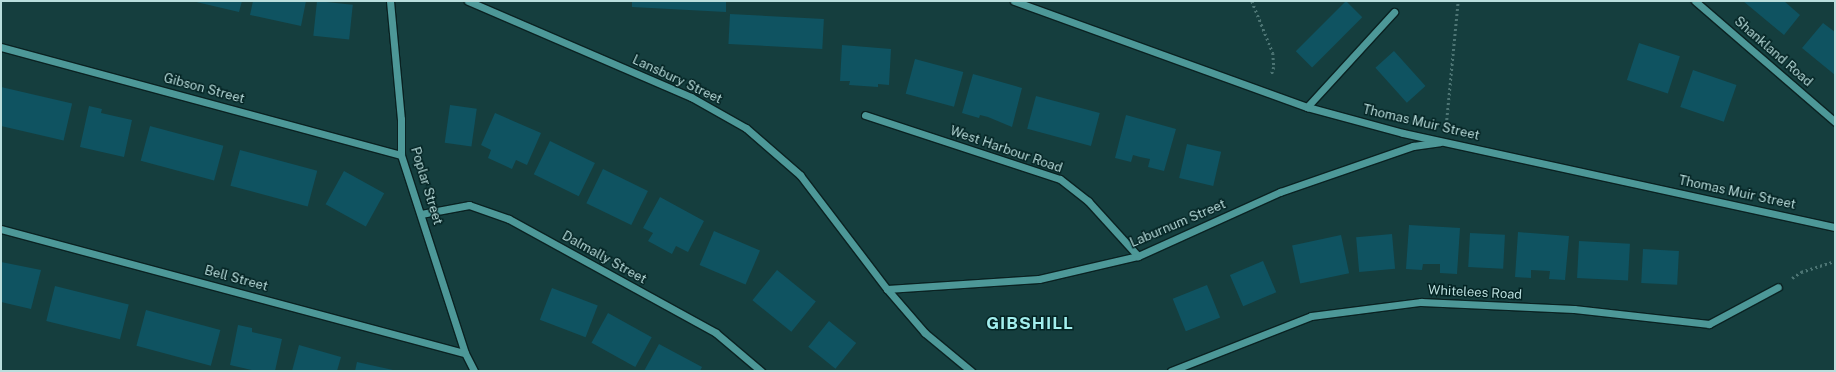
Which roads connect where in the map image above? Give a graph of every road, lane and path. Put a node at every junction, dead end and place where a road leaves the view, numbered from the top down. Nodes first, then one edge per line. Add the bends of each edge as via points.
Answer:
1 (390, 1) edge
2 (468, 1) edge
3 (1014, 1) edge
4 (1252, 1) edge
5 (1458, 1) edge
6 (1695, 1) edge
7 (1394, 12) dead end
8 (1, 47) edge
9 (1274, 67) dead end
10 (1307, 108) junction
11 (865, 115) dead end
12 (1835, 122) edge
13 (1444, 141) junction
14 (401, 155) junction
15 (421, 214) junction
16 (1835, 227) edge
17 (1, 229) edge
18 (1138, 256) junction
19 (1835, 261) edge
20 (1778, 287) joint
21 (887, 289) junction
22 (465, 353) junction
23 (474, 371) edge
24 (761, 371) edge
25 (971, 371) edge
26 (1171, 371) edge

1 - 14 street, Poplar Street via 401,119
2 - 21 street, Lansbury Street via 691,97 746,128 800,175
3 - 10 street, Thomas Muir Street
4 - 9 path via 1273,53
5 - 13 path
6 - 12 street, Shankland Road
7 - 10 street
8 - 14 street, Gibson Street
10 - 13 street, Thomas Muir Street
11 - 18 street, West Harbour Road via 1060,179 1088,201
13 - 16 street, Thomas Muir Street
13 - 18 street, Laburnum Street via 1414,146 1280,192
14 - 15 street, Poplar Street
15 - 22 street, Poplar Street
15 - 24 street, Dalmally Street via 469,205 508,219 716,333
17 - 22 street, Bell Street
18 - 21 street, Laburnum Street via 1039,279
19 - 20 path via 1802,272
20 - 26 street, Whitelees Road via 1709,324 1574,309 1421,302 1312,316
21 - 25 street, Lansbury Street via 925,333
22 - 23 street, Poplar Street

